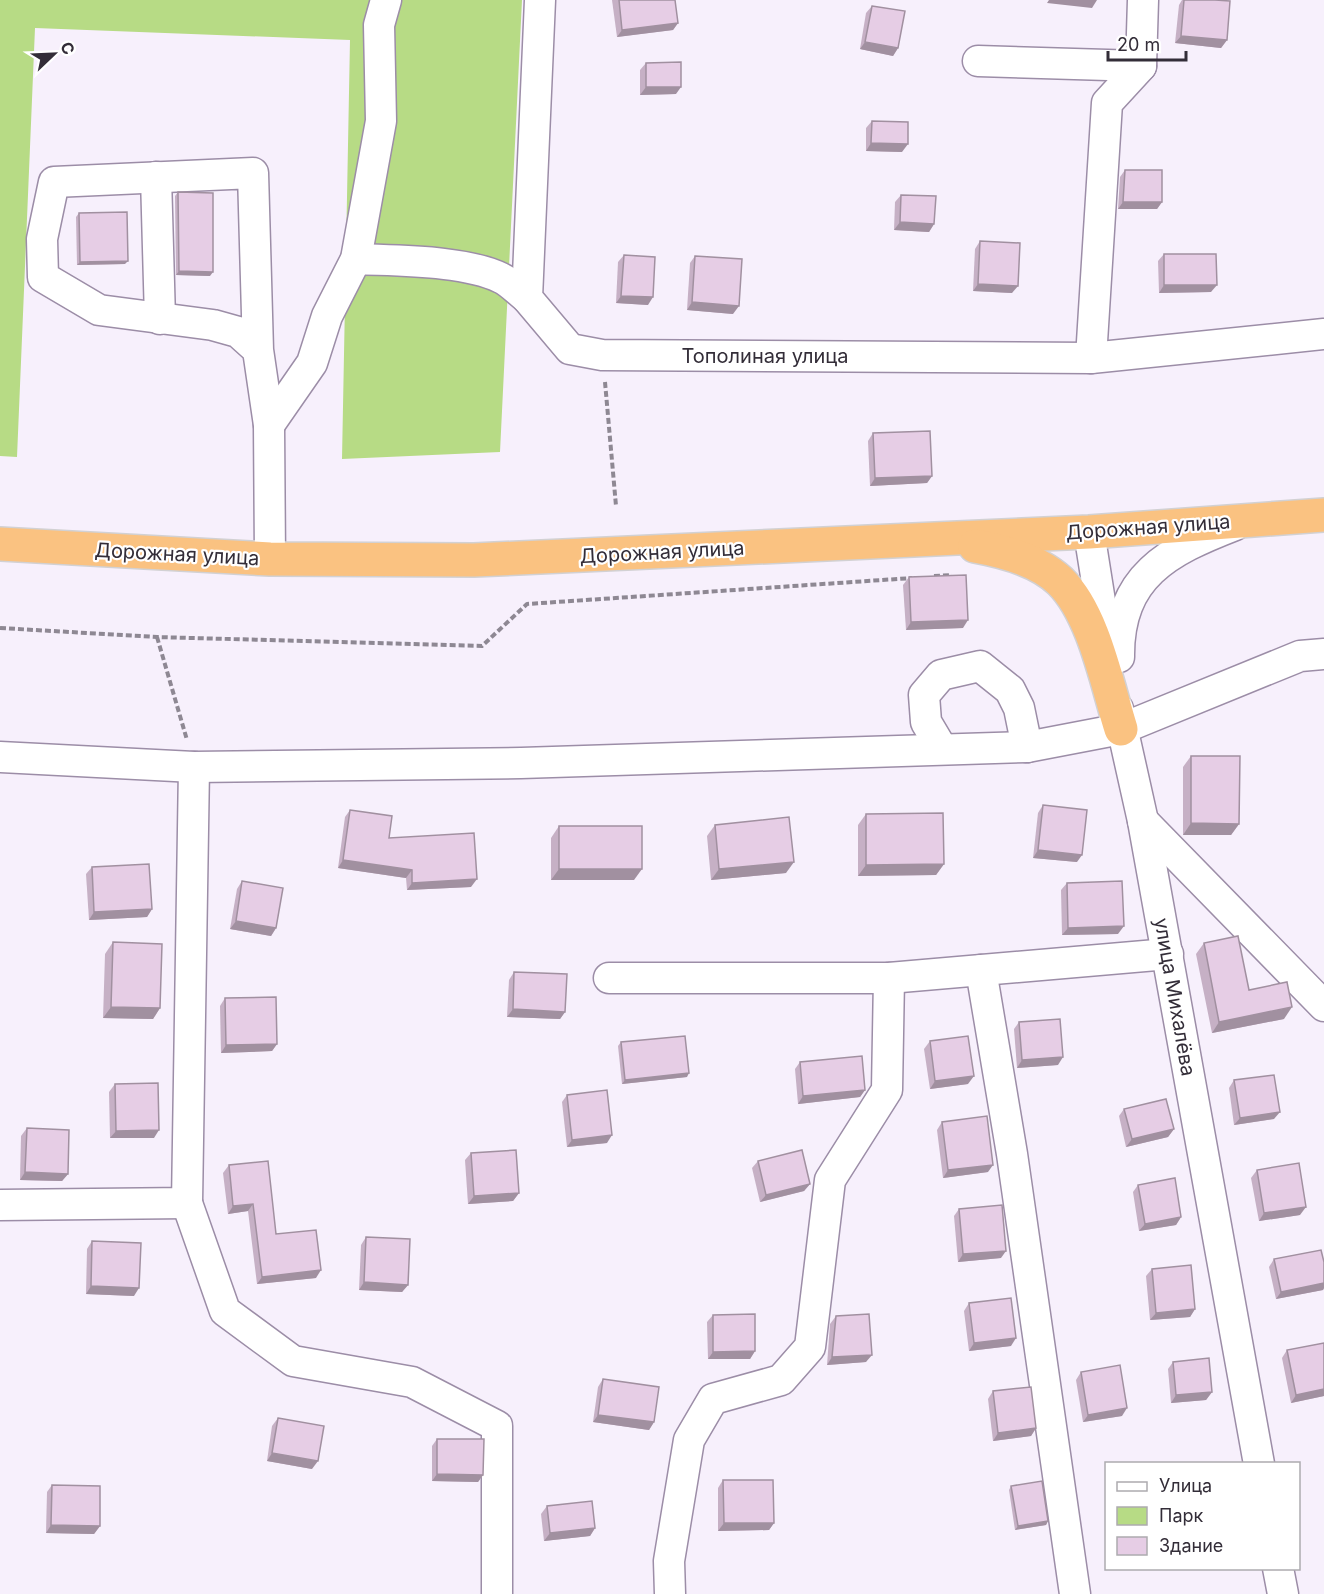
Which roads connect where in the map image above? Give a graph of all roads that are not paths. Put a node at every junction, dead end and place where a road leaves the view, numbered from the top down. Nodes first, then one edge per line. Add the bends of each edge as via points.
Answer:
1 (386, 0) edge
2 (540, 0) edge
3 (1143, 0) edge
4 (978, 61) dead end
5 (1141, 66) junction
6 (156, 177) junction
7 (356, 259) junction
8 (527, 298) junction
9 (160, 320) junction
10 (1324, 334) edge
11 (258, 350) junction
12 (1091, 358) junction
13 (269, 425) junction
14 (1324, 515) edge
15 (1248, 520) junction
16 (1089, 532) junction
17 (938, 539) junction
18 (0, 544) edge
19 (270, 559) junction
20 (1324, 654) edge
21 (1121, 729) junction
22 (1027, 747) junction
23 (942, 749) junction
24 (0, 757) edge
25 (194, 766) junction
26 (1143, 821) junction
27 (1168, 954) junction
28 (981, 970) junction
29 (609, 978) dead end
30 (889, 978) junction
31 (1324, 1006) edge
32 (187, 1203) junction
33 (0, 1205) edge
34 (1259, 1462) edge
35 (1278, 1570) edge
36 (497, 1594) edge
37 (670, 1594) edge
38 (1075, 1594) edge
39 (1283, 1594) edge

1 - 7 street via 379,25 381,121
2 - 8 street
3 - 5 street
4 - 5 street
5 - 12 street via 1107,103
6 - 9 street
6 - 9 street via 54,182 43,248 44,277 99,310
6 - 11 street via 253,173
7 - 8 street, Тополиная улица via 420,261 471,269 501,278
7 - 13 street via 327,316 312,363
8 - 12 street, Тополиная улица via 570,349 602,355
9 - 11 street via 213,325 238,332
10 - 12 street, Тополиная улица
11 - 13 street
13 - 19 street
14 - 15 highway, Дорожная улица
15 - 16 highway, Дорожная улица
15 - 21 street via 1172,554 1143,577 1125,609 1119,647
16 - 17 highway, Дорожная улица
16 - 21 street, улица Михалёва
17 - 19 highway, Дорожная улица via 474,560
17 - 21 highway via 993,549 1031,563 1060,580 1082,610
18 - 19 highway, Дорожная улица
20 - 21 street via 1300,657
21 - 22 street
21 - 26 street, улица Михалёва
22 - 23 street
22 - 23 street via 1011,690 980,666 941,675 924,695 926,722
23 - 25 street via 521,763
24 - 25 street
25 - 32 street
26 - 27 street, улица Михалёва
26 - 31 street
27 - 28 street
27 - 34 street, улица Михалёва
28 - 30 street
28 - 38 street via 1014,1166
29 - 30 street
30 - 37 street via 886,1090 830,1180 810,1347 781,1380 713,1399 689,1440 669,1561
32 - 33 street
32 - 36 street via 225,1311 293,1361 412,1382 497,1426
35 - 39 street

